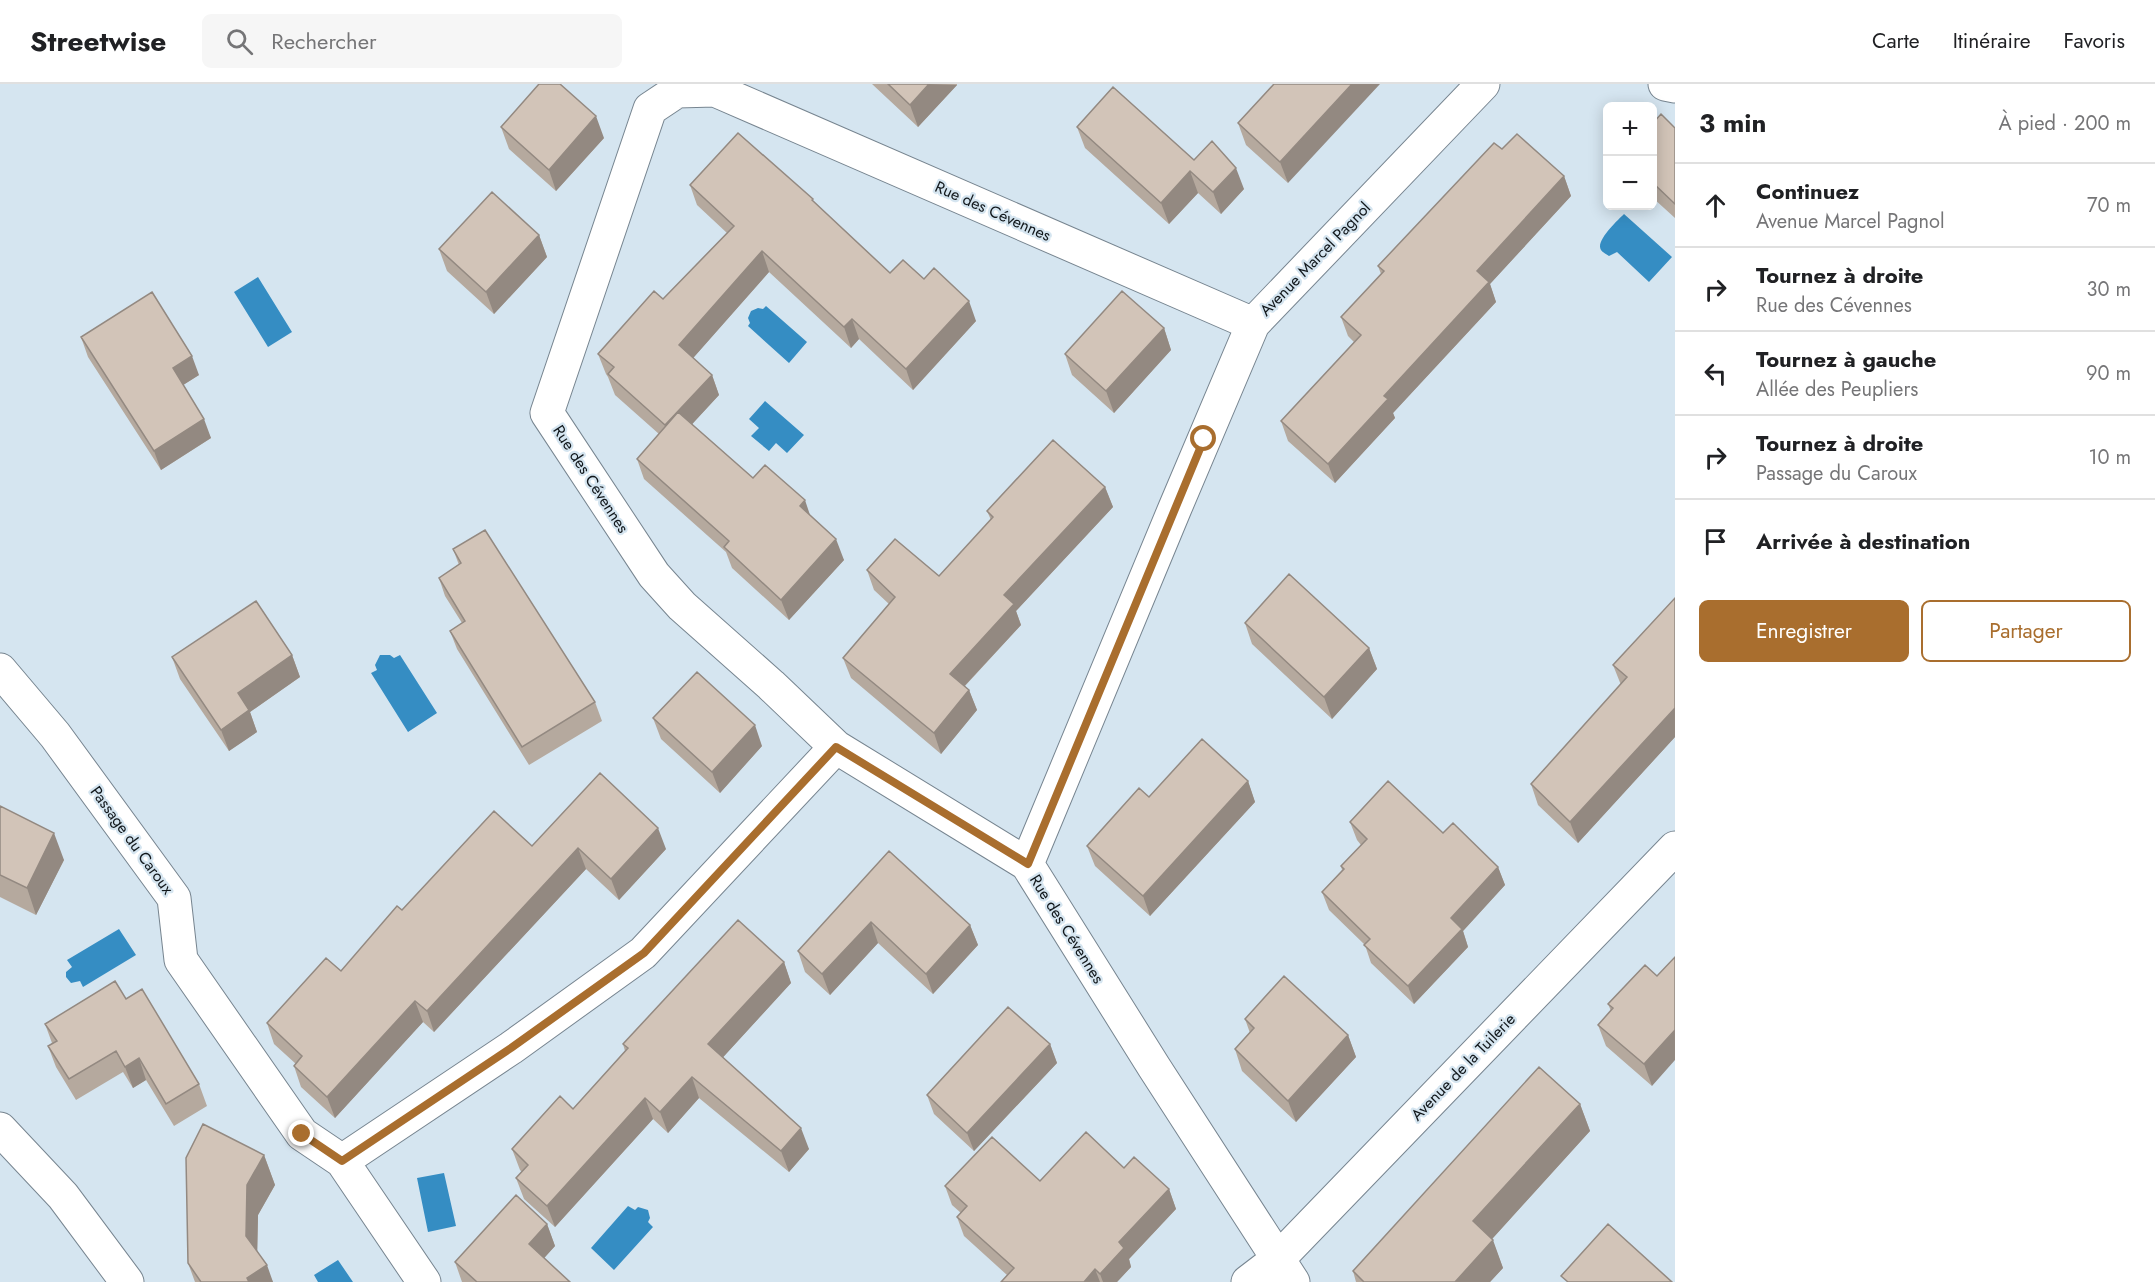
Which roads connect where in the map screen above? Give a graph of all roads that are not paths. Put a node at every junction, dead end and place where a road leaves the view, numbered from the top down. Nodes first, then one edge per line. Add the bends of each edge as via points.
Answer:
1 (1483, 84) edge
2 (1665, 84) edge
3 (1675, 86) edge
4 (1253, 324) junction
5 (0, 670) edge
6 (836, 747) junction
7 (1675, 848) edge
8 (1028, 864) junction
9 (0, 1129) edge
10 (342, 1161) junction
11 (1285, 1271) edge
12 (127, 1282) edge
13 (424, 1282) edge
14 (1248, 1282) edge

1 - 4 street, Avenue Marcel Pagnol
2 - 3 street
4 - 6 street, Rue des Cévennes via 715,90 677,91 651,109 548,413 654,575 682,606
4 - 8 street, Avenue Marcel Pagnol
5 - 10 street, Passage du Caroux via 55,735 174,898 181,960 302,1134
6 - 8 street, Rue des Cévennes
6 - 10 street via 644,953
7 - 11 street, Avenue de la Tuilerie
8 - 11 street, Rue des Cévennes
9 - 12 street via 63,1196
10 - 13 street
11 - 14 street, Avenue de la Tuilerie

